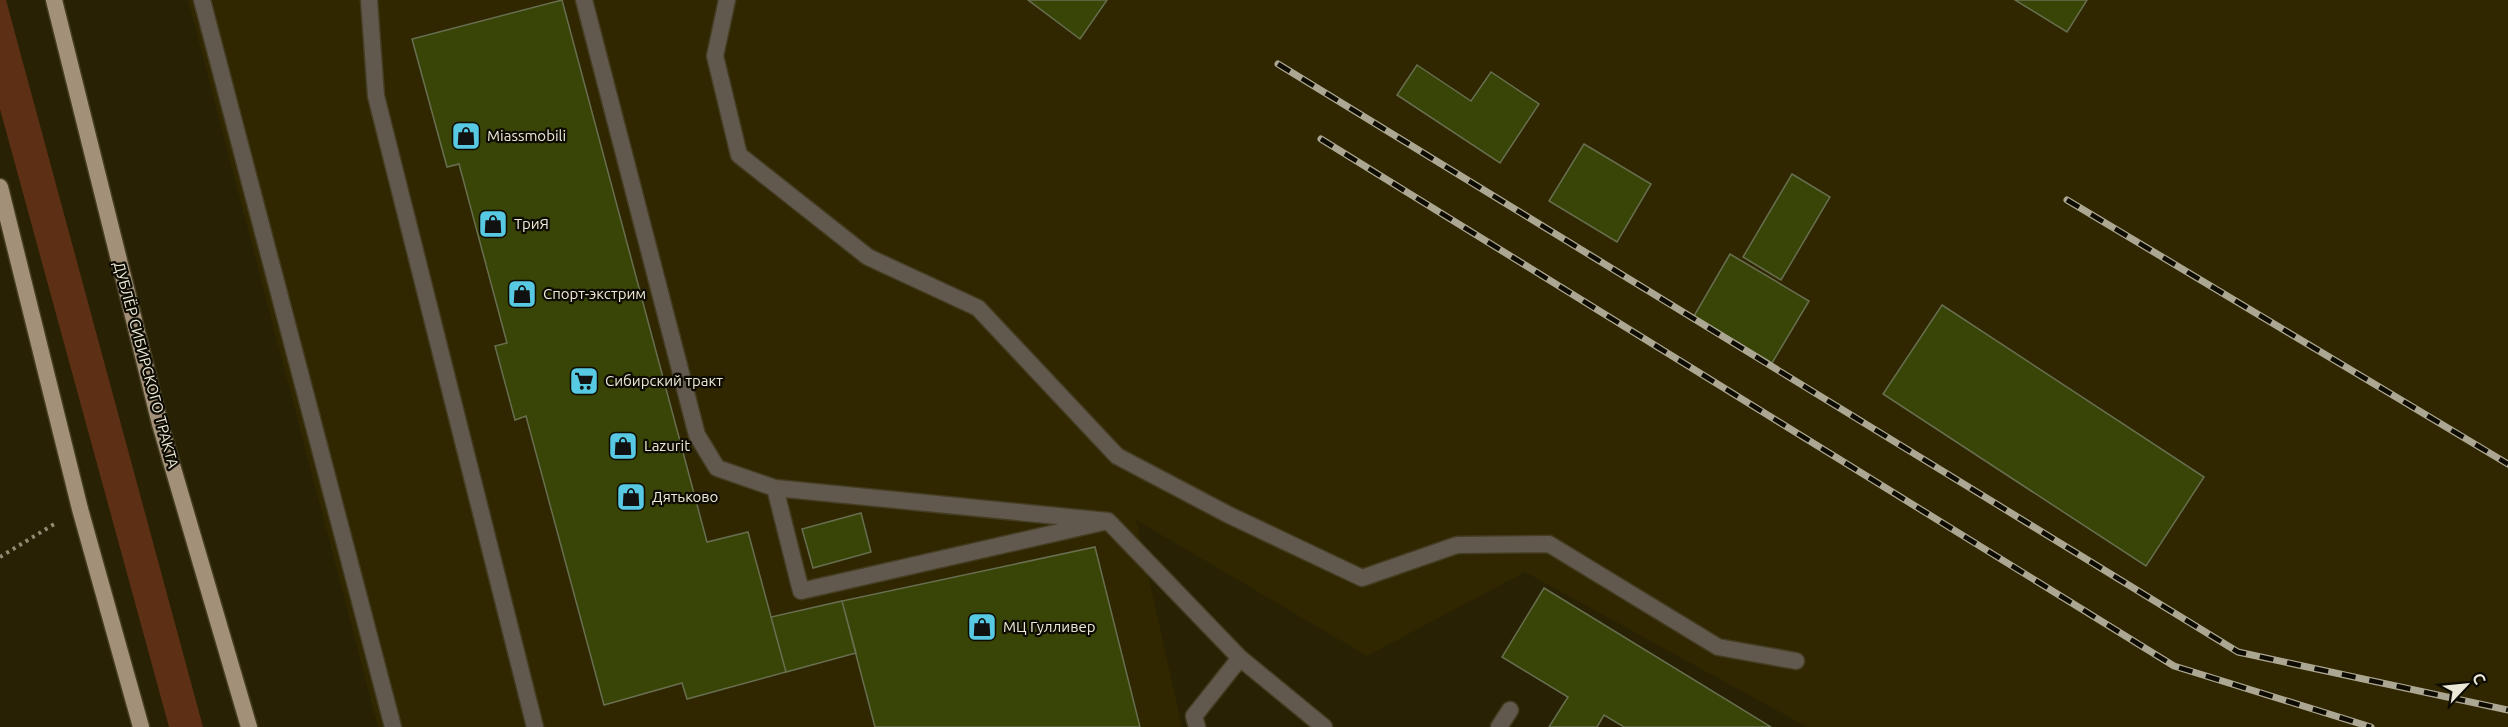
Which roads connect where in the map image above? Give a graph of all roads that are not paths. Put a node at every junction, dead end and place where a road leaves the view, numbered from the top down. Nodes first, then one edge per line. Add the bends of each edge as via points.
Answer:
1 (54, 0) edge
2 (202, 0) edge
3 (369, 0) edge
4 (584, 0) edge
5 (727, 0) edge
6 (0, 187) edge
7 (775, 488) junction
8 (1108, 521) junction
9 (1240, 658) junction
10 (1796, 661) dead end
11 (1510, 710) dead end
12 (141, 727) edge
13 (249, 727) edge
14 (393, 727) edge
15 (535, 727) edge
16 (1197, 727) edge
17 (1324, 727) edge
18 (1499, 727) edge

1 - 13 main road, ДУБЛЁР СИБИРСКОГО ТРАКТА via 160,424
2 - 14 lane
3 - 15 lane via 376,96
4 - 7 lane via 697,435 717,468
5 - 10 lane via 715,56 739,155 868,257 978,308 1117,456 1362,578 1457,545 1549,544 1718,647
6 - 12 main road via 80,509
7 - 8 lane
7 - 8 lane via 801,591
8 - 9 lane
9 - 16 lane via 1194,716
9 - 17 lane
11 - 18 lane

